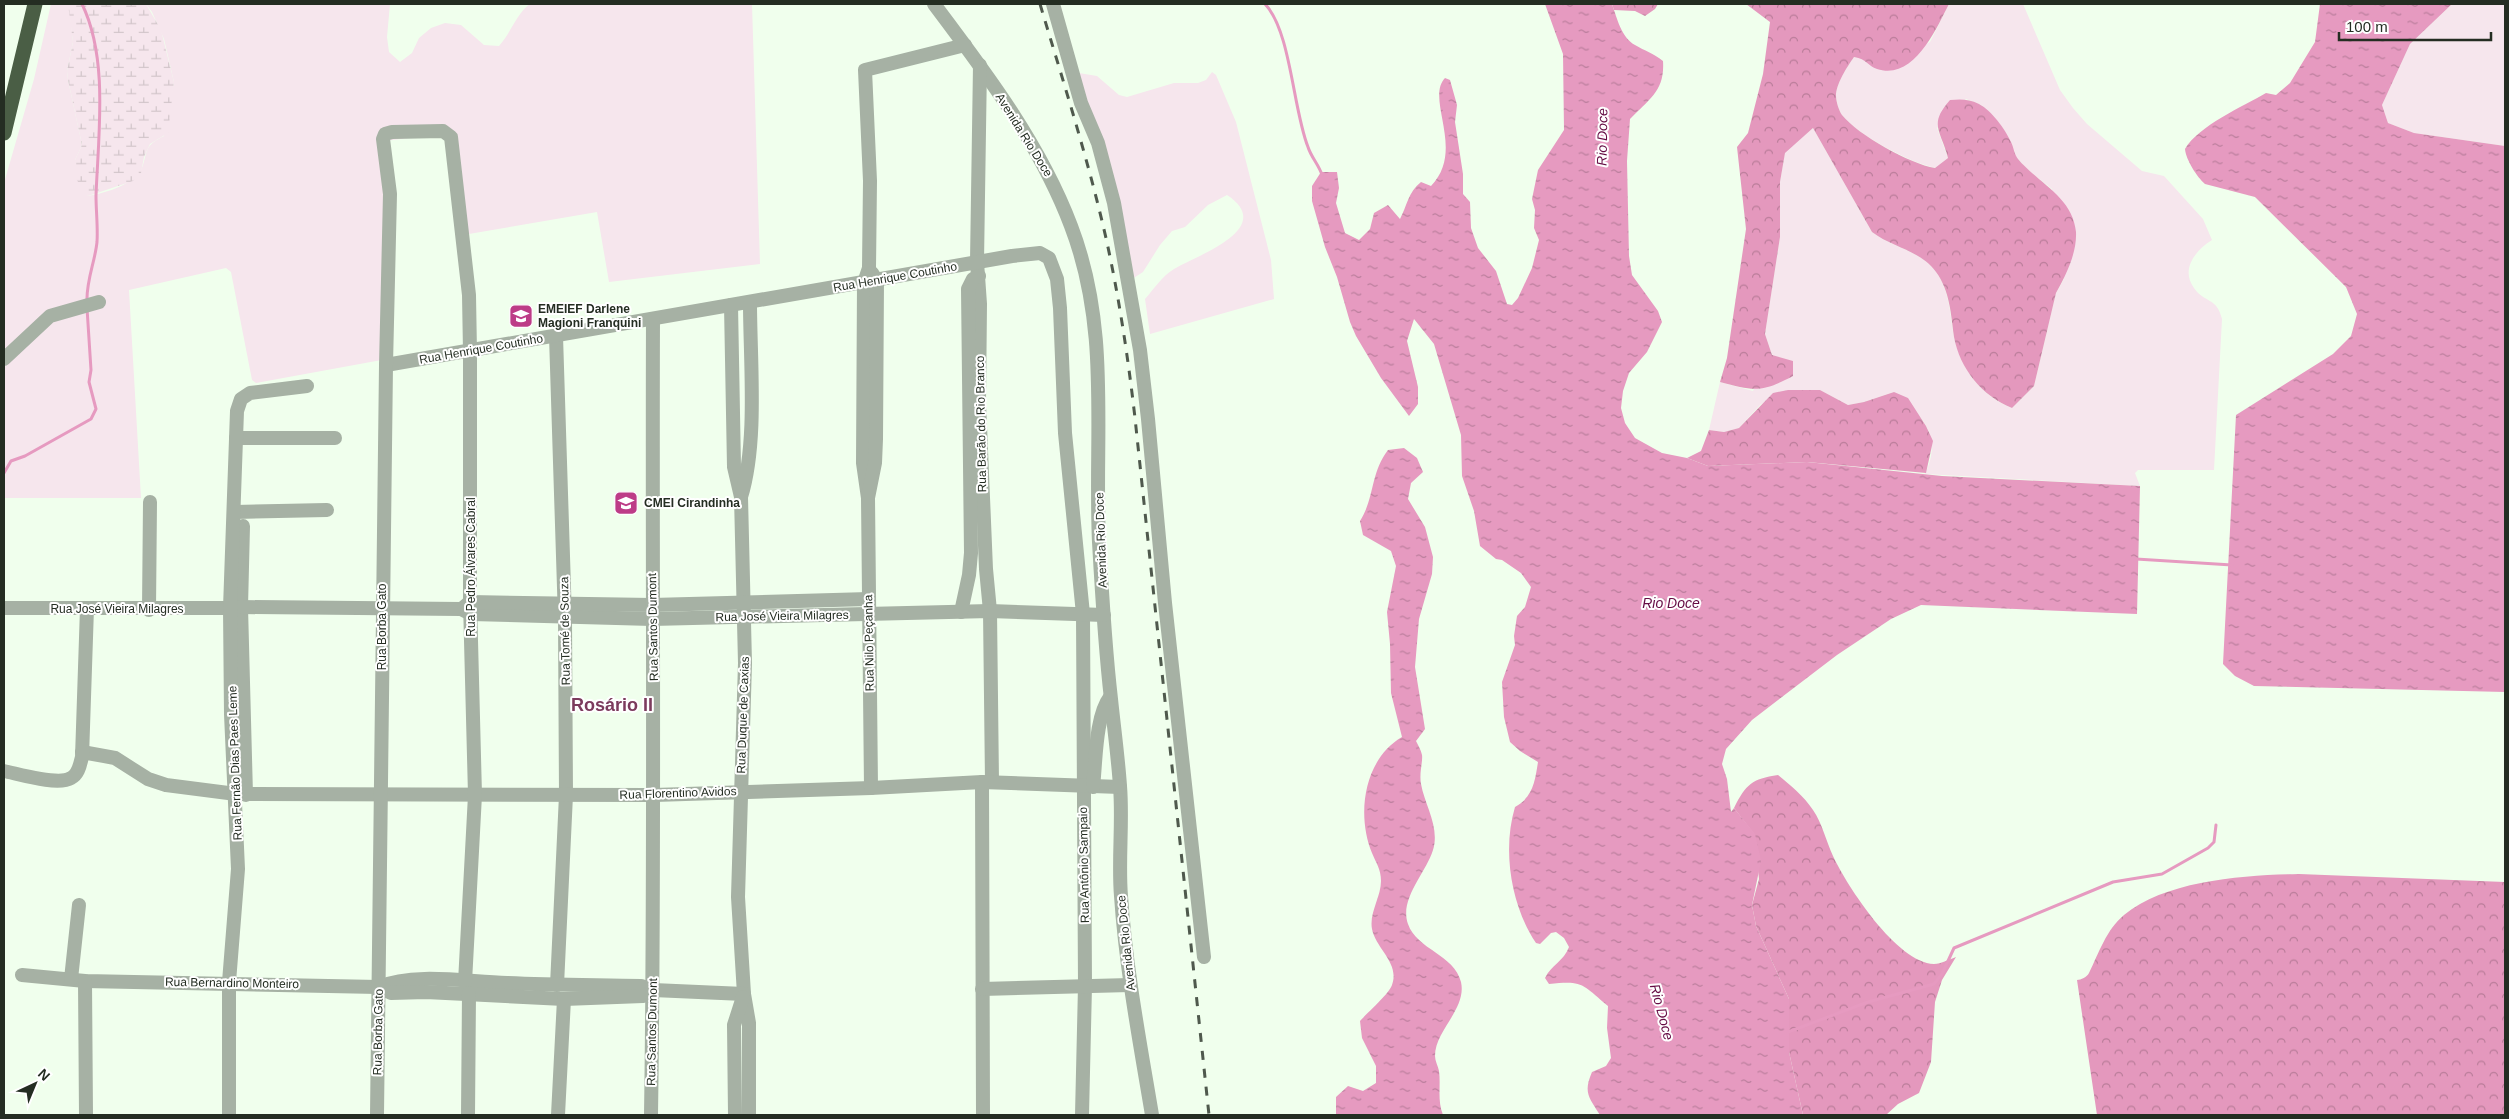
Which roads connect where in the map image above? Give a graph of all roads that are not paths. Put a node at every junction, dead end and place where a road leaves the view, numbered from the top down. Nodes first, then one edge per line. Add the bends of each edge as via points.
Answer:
1 (35, 4) edge
2 (934, 4) edge
3 (1053, 4) edge
4 (965, 44) junction
5 (980, 65) junction
6 (4, 133) edge
7 (383, 139) joint
8 (978, 269) junction
9 (871, 282) junction
10 (99, 302) dead end
11 (750, 303) junction
12 (731, 305) junction
13 (653, 319) junction
14 (556, 336) junction
15 (470, 352) junction
16 (4, 359) edge
17 (386, 365) junction
18 (307, 386) dead end
19 (236, 438) junction
20 (335, 438) dead end
21 (741, 497) junction
22 (150, 502) dead end
23 (327, 510) dead end
24 (239, 512) junction
25 (869, 599) junction
26 (743, 601) junction
27 (565, 604) junction
28 (652, 605) junction
29 (4, 608) edge
30 (87, 608) junction
31 (236, 608) junction
32 (382, 609) junction
33 (467, 609) junction
34 (149, 610) junction
35 (990, 610) junction
36 (961, 612) junction
37 (1083, 614) junction
38 (869, 615) junction
39 (1104, 615) junction
40 (744, 616) junction
41 (565, 619) junction
42 (652, 619) junction
43 (1110, 696) junction
44 (82, 752) junction
45 (4, 771) edge
46 (988, 782) junction
47 (1088, 787) junction
48 (1120, 787) junction
49 (871, 788) junction
50 (741, 791) junction
51 (241, 795) junction
52 (476, 795) junction
53 (566, 795) junction
54 (654, 795) junction
55 (381, 796) junction
56 (78, 905) dead end
57 (1204, 956) dead end
58 (22, 975) dead end
59 (78, 980) junction
60 (229, 982) junction
61 (1130, 984) junction
62 (557, 985) junction
63 (1085, 986) junction
64 (378, 987) junction
65 (467, 987) junction
66 (982, 989) junction
67 (653, 990) junction
68 (744, 994) junction
69 (564, 999) junction
70 (86, 1115) edge
71 (229, 1115) edge
72 (377, 1115) edge
73 (468, 1115) edge
74 (558, 1115) edge
75 (651, 1115) edge
76 (735, 1115) edge
77 (749, 1115) edge
78 (983, 1115) edge
79 (1082, 1115) edge
80 (1152, 1115) edge

1 - 6 highway
2 - 4 street, Avenida Rio Doce
3 - 57 street via 1114,204 1140,350
4 - 5 street, Avenida Rio Doce
4 - 9 street via 865,70
5 - 8 street, Rua Barão do Rio Branco
5 - 39 street, Avenida Rio Doce via 1050,176 1072,227 1085,270 1093,308 1100,393 1098,512
7 - 15 street, Rua Pedro Álvares Cabral via 385,134 392,132 443,131 451,137 469,296
7 - 17 street, Rua Borba Gato via 390,194
8 - 9 street, Rua Henrique Coutinho
8 - 35 street, Rua Barão do Rio Branco via 979,402
8 - 36 street via 968,289 971,554
8 - 37 street, Rua Henrique Coutinho via 1030,253 1044,254 1052,262 1060,308 1065,433
9 - 11 street, Rua Henrique Coutinho
9 - 25 street, Rua Nilo Peçanha via 876,439 868,498
10 - 16 street via 50,316
11 - 12 street, Rua Henrique Coutinho
11 - 21 street, Rua Duque de Caxias via 750,442
12 - 13 street, Rua Henrique Coutinho
12 - 21 street, Rua Duque de Caxias via 734,467
13 - 14 street, Rua Henrique Coutinho
13 - 28 street, Rua Santos Dumont
14 - 15 street, Rua Henrique Coutinho
14 - 27 street, Rua Tomé de Souza
15 - 17 street, Rua Henrique Coutinho
15 - 33 street, Rua Pedro Álvares Cabral
17 - 32 street, Rua Borba Gato
18 - 19 street, Rua Fernão Dias Paes Leme via 250,393 241,399
19 - 20 street
19 - 24 street, Rua Fernão Dias Paes Leme
21 - 26 street, Rua Duque de Caxias
22 - 34 street
23 - 24 street
24 - 31 street, Rua Fernão Dias Paes Leme
25 - 26 street
25 - 38 street, Rua Nilo Peçanha
26 - 28 street
26 - 40 street, Rua Duque de Caxias
27 - 28 street
27 - 33 street
27 - 41 street, Rua Tomé de Souza
28 - 42 street, Rua Santos Dumont
29 - 30 street, Rua José Vieira Milagres
30 - 34 street, Rua José Vieira Milagres
30 - 44 street
31 - 32 street, Rua José Vieira Milagres
31 - 34 street, Rua José Vieira Milagres
31 - 51 street, Rua Fernão Dias Paes Leme via 231,714
32 - 33 street, Rua José Vieira Milagres
32 - 55 street, Rua Borba Gato
33 - 41 street, Rua José Vieira Milagres
33 - 52 street, Rua Pedro Álvares Cabral
35 - 36 street, Rua José Vieira Milagres
35 - 37 street, Rua José Vieira Milagres
35 - 46 street, Rua Barão do Rio Branco
36 - 38 street, Rua José Vieira Milagres
37 - 39 street, Rua José Vieira Milagres
37 - 47 street, Rua Antônio Sampaio
38 - 40 street, Rua José Vieira Milagres
38 - 49 street, Rua Nilo Peçanha
39 - 43 street, Avenida Rio Doce
40 - 42 street, Rua José Vieira Milagres
40 - 50 street, Rua Duque de Caxias via 745,719
41 - 42 street, Rua José Vieira Milagres
41 - 53 street, Rua Tomé de Souza
42 - 54 street, Rua Santos Dumont
43 - 47 street via 1103,710
43 - 48 street, Avenida Rio Doce
44 - 45 street via 78,771 70,779 51,780
44 - 51 street, Rua Florentino Avidos via 114,758 148,779 166,785
46 - 47 street, Rua Florentino Avidos
46 - 49 street, Rua Florentino Avidos
46 - 66 street, Rua Barão do Rio Branco
47 - 48 street, Rua Florentino Avidos
47 - 63 street, Rua Antônio Sampaio
48 - 61 street, Avenida Rio Doce via 1120,894
49 - 50 street, Rua Florentino Avidos
50 - 54 street, Rua Florentino Avidos
50 - 68 street, Rua Duque de Caxias via 738,897
51 - 55 street, Rua Florentino Avidos
51 - 60 street, Rua Fernão Dias Paes Leme
52 - 53 street, Rua Florentino Avidos
52 - 55 street, Rua Florentino Avidos
52 - 65 street, Rua Pedro Álvares Cabral
53 - 54 street, Rua Florentino Avidos
53 - 62 street, Rua Tomé de Souza
54 - 67 street, Rua Santos Dumont via 651,863
55 - 64 street, Rua Borba Gato
56 - 59 street
58 - 59 street, Rua Bernardino Monteiro
59 - 60 street, Rua Bernardino Monteiro
59 - 70 street
60 - 64 street, Rua Bernardino Monteiro
60 - 71 street, Rua Fernão Dias Paes Leme
61 - 63 street
61 - 80 street, Avenida Rio Doce
62 - 65 street, Rua Bernardino Monteiro
62 - 67 street, Rua Bernardino Monteiro via 641,986
63 - 66 street
63 - 79 street, Rua Antônio Sampaio
64 - 65 street, Rua Bernardino Monteiro via 392,982 425,979
64 - 72 street, Rua Borba Gato
65 - 69 street, Rua Bernardino Monteiro
65 - 73 street, Rua Pedro Álvares Cabral
66 - 78 street
67 - 68 street, Rua Bernardino Monteiro
67 - 69 street, Rua Bernardino Monteiro via 643,996
67 - 75 street, Rua Santos Dumont
68 - 76 street, Rua Duque de Caxias via 734,1025
68 - 77 street, Rua Duque de Caxias via 749,1023
69 - 74 street

